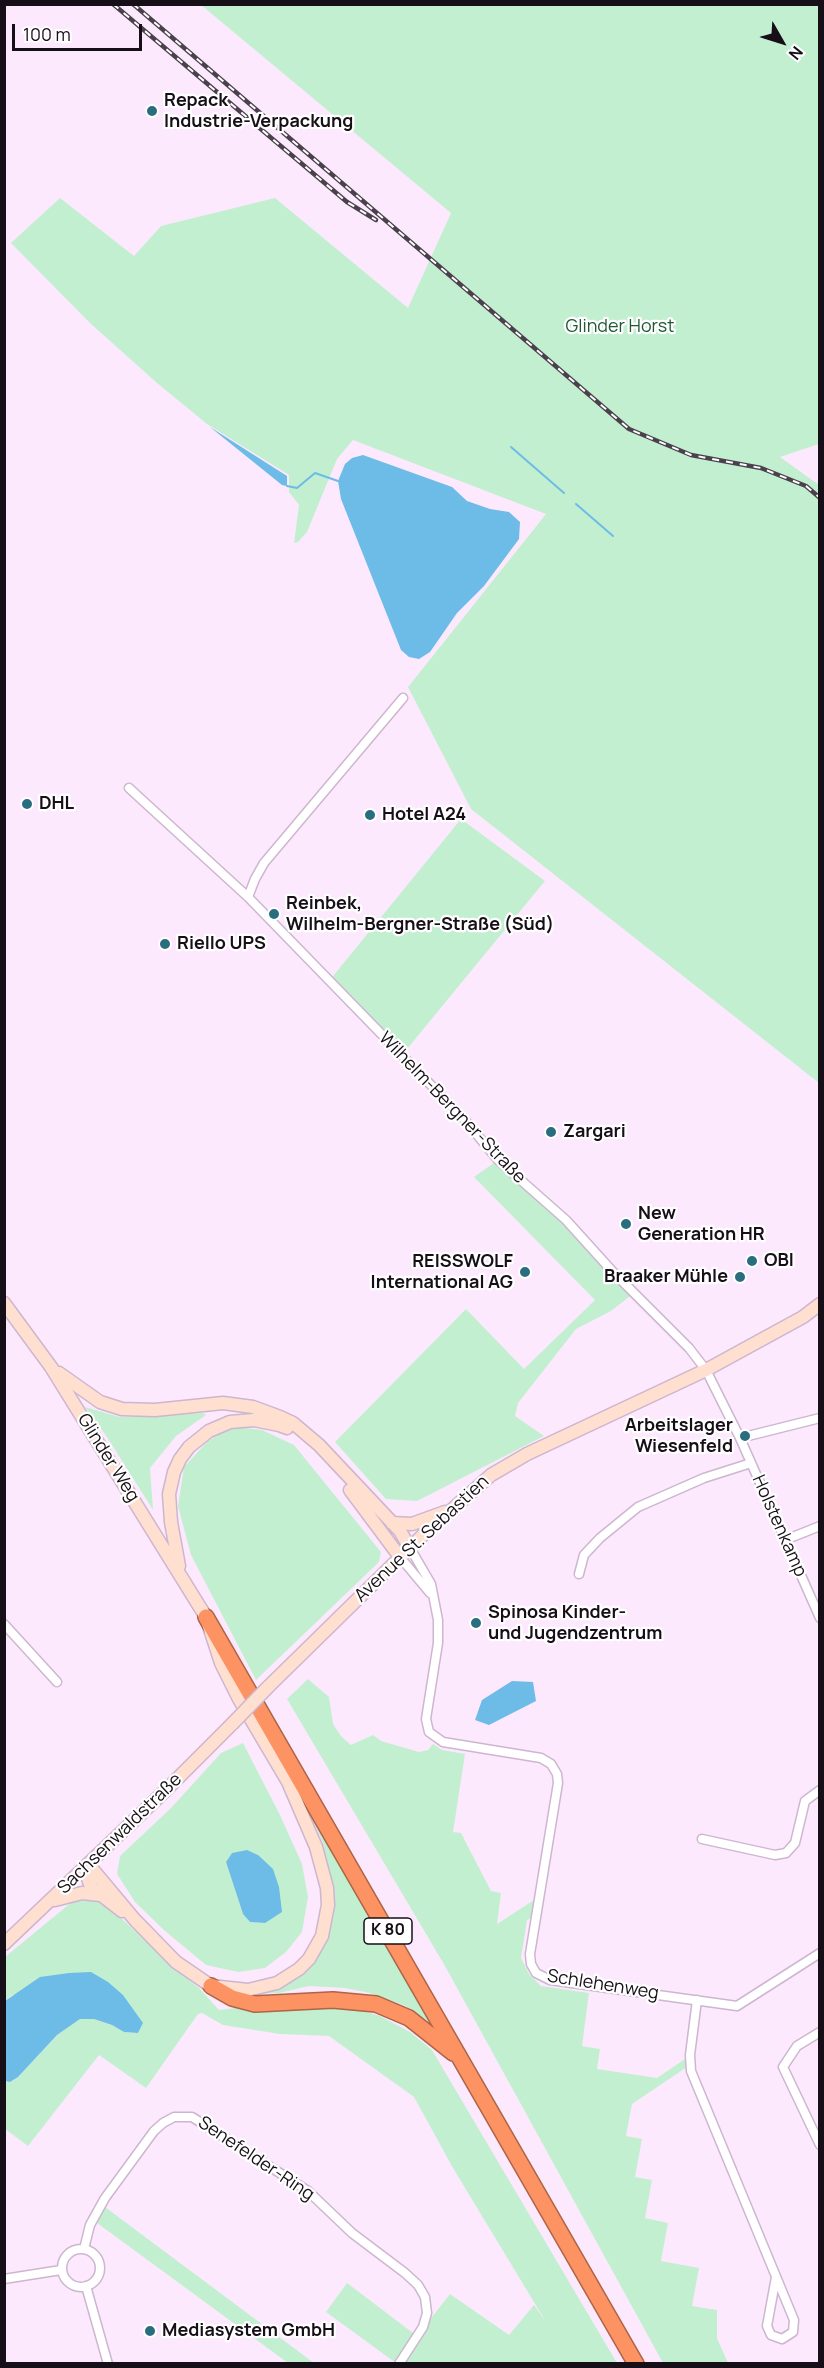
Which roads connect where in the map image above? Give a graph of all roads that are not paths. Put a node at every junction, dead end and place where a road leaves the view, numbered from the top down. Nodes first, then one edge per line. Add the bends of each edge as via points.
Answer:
1 (403, 698) dead end
2 (129, 788) dead end
3 (249, 897) junction
4 (4, 1303) edge
5 (819, 1304) edge
6 (51, 1367) junction
7 (706, 1370) junction
8 (819, 1418) edge
9 (740, 1438) junction
10 (751, 1463) junction
11 (450, 1511) junction
12 (392, 1523) junction
13 (819, 1526) edge
14 (785, 1540) junction
15 (410, 1548) junction
16 (400, 1557) junction
17 (180, 1573) junction
18 (579, 1574) dead end
19 (437, 1611) junction
20 (206, 1617) junction
21 (819, 1618) edge
22 (4, 1624) edge
23 (57, 1682) dead end
24 (233, 1723) joint
25 (819, 1790) edge
26 (702, 1839) dead end
27 (89, 1865) junction
28 (101, 1895) junction
29 (49, 1903) junction
30 (135, 1920) junction
31 (4, 1944) edge
32 (819, 1953) edge
33 (211, 1986) junction
34 (697, 2000) junction
35 (819, 2032) edge
36 (461, 2059) junction
37 (819, 2145) edge
38 (84, 2249) junction
39 (61, 2270) junction
40 (776, 2277) junction
41 (4, 2279) edge
42 (86, 2286) junction
43 (108, 2364) edge
44 (399, 2364) edge
45 (636, 2364) edge

1 - 3 street via 264,863
2 - 3 street, Wilhelm-Bergner-Straße
3 - 7 street, Wilhelm-Bergner-Straße via 464,1119 498,1160 576,1229
4 - 6 main road, Glinder Weg / K 80
5 - 7 main road, Avenue St. Sebastien
6 - 12 main road via 89,1396 122,1408 155,1410 223,1403 253,1407 280,1417 319,1445
6 - 17 main road, Glinder Weg / K 80
7 - 9 street, Holstenkamp
7 - 11 main road, Avenue St. Sebastien via 516,1460 484,1480
8 - 9 street
9 - 10 street, Holstenkamp
10 - 14 street, Holstenkamp
10 - 18 street via 704,1478 638,1508 584,1555
11 - 12 main road via 412,1524
11 - 15 main road, Avenue St. Sebastien
12 - 15 main road
13 - 14 street
14 - 21 street, Holstenkamp
15 - 16 main road, Avenue St. Sebastien
15 - 19 street, Schlehenweg via 429,1580
16 - 17 main road via 311,1444 279,1425 243,1420 198,1438 174,1472 169,1509
16 - 19 street, Schlehenweg via 428,1589
16 - 24 main road, Avenue St. Sebastien, bridge
17 - 20 main road, Glinder Weg / K 80
19 - 34 street, Schlehenweg via 439,1635 426,1719 431,1734 442,1742 541,1758 557,1774 530,1954 534,1971 549,1980
20 - 33 main road, Glinder Weg via 221,1663 307,1822 323,1867 328,1905 316,1948 289,1977 248,1990
20 - 36 highway, K 80
22 - 23 street
24 - 27 main road, Sachsenwaldstraße
25 - 26 street via 806,1801 795,1843 786,1853 775,1855
27 - 28 main road via 87,1880
27 - 29 main road, Sachsenwaldstraße
27 - 30 main road
28 - 29 main road via 82,1893
28 - 30 main road
29 - 31 main road, Sachsenwaldstraße
30 - 33 main road via 176,1962
32 - 34 street via 737,2006
33 - 36 highway via 231,1998 255,2004 333,2000 376,2004 416,2022
34 - 40 street via 690,2055 692,2074
35 - 37 street via 797,2046 783,2067
36 - 45 highway, K 80
38 - 39 street via 68,2254
38 - 42 street via 95,2255 100,2267 96,2279
38 - 44 street, Senefelder-Ring via 90,2225 105,2198 154,2131 174,2117 192,2117 308,2191 352,2233 418,2285 427,2313 423,2327
39 - 41 street
39 - 42 street via 70,2284
40 - 40 street via 795,2323 791,2335 782,2339 771,2335 767,2326
42 - 43 street

